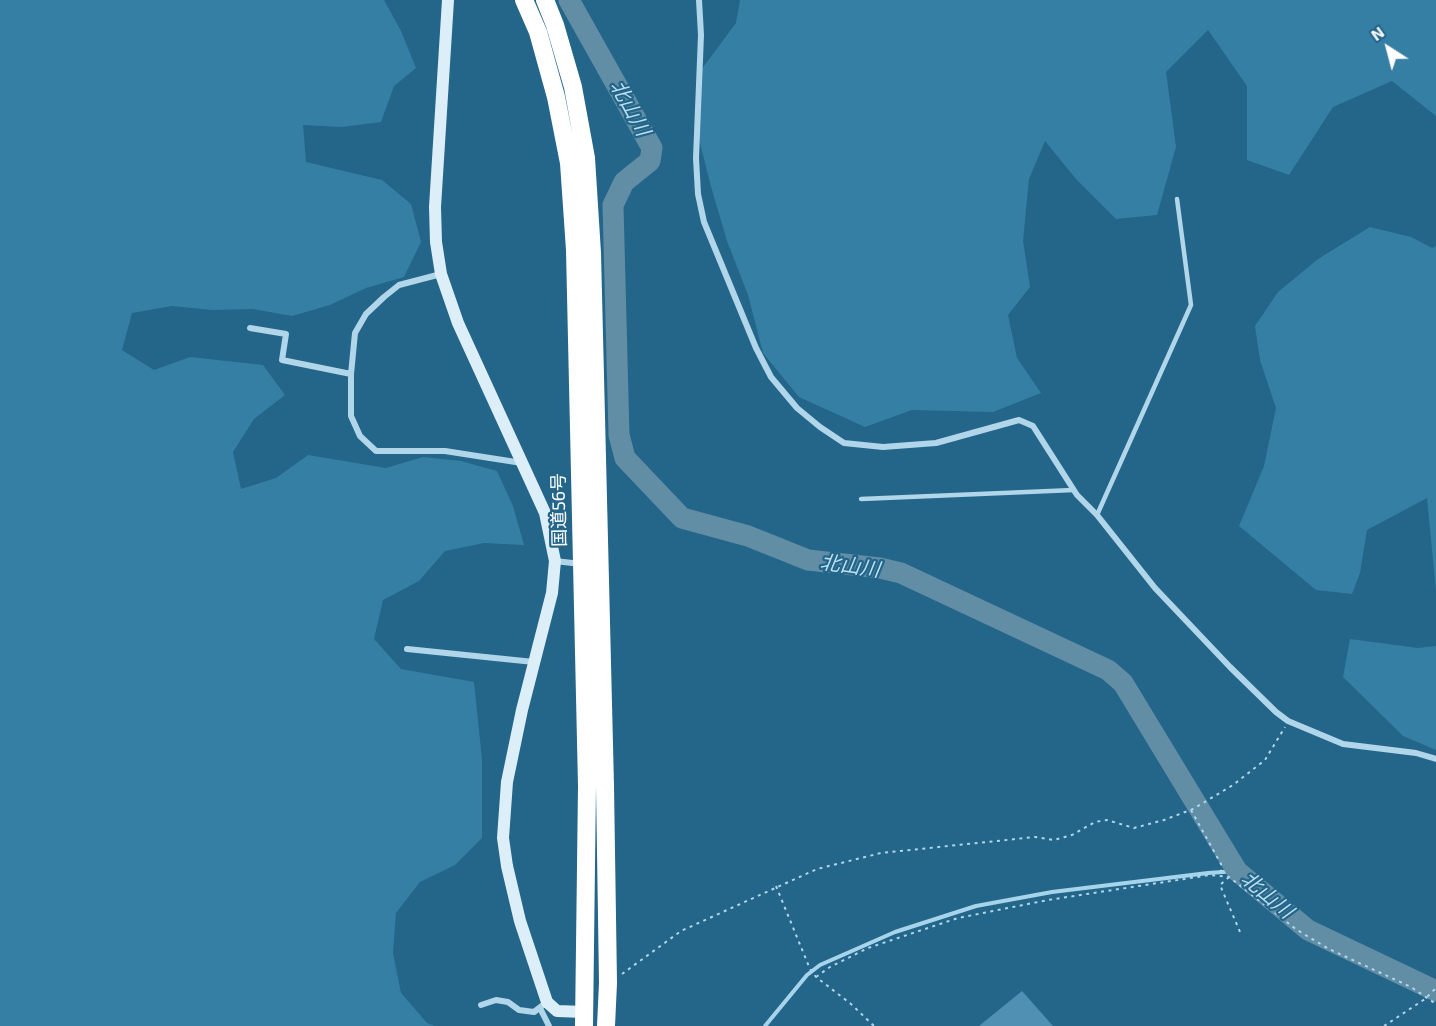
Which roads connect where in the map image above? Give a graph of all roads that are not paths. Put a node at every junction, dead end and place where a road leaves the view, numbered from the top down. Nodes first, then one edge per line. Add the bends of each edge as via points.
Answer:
1 (448, 0) edge
2 (524, 0) edge
3 (545, 0) edge
4 (699, 0) edge
5 (1178, 199) dead end
6 (441, 274) junction
7 (250, 328) dead end
8 (351, 374) junction
9 (522, 463) junction
10 (1074, 490) junction
11 (861, 499) dead end
12 (1097, 514) junction
13 (555, 561) junction
14 (600, 561) junction
15 (581, 564) junction
16 (407, 650) dead end
17 (535, 662) junction
18 (1436, 759) edge
19 (481, 1005) dead end
20 (543, 1005) junction
21 (585, 1019) edge
22 (549, 1026) edge
23 (606, 1026) edge

1 - 6 street via 435,207
2 - 15 highway, 国道56号 via 538,32 556,97 569,163
3 - 14 highway via 573,87 586,158
4 - 10 street via 696,158 704,222 771,377 797,408 844,443 883,447 936,443 1019,420 1033,426
5 - 12 lane via 1191,305
6 - 8 street via 399,285 366,314 355,333
6 - 9 street via 458,323
7 - 8 street via 285,334 282,360
8 - 9 street via 351,416 360,436 376,451 445,451
9 - 13 street via 545,513
10 - 11 lane
10 - 12 street
12 - 18 street via 1155,588 1230,668 1288,721 1343,744
13 - 15 street
13 - 17 street via 552,592
14 - 15 street
14 - 23 highway
15 - 21 highway, 国道56号 via 587,786
16 - 17 street
17 - 20 street via 507,782 503,838
19 - 20 street via 496,1000 534,1012
20 - 21 street
20 - 22 street

